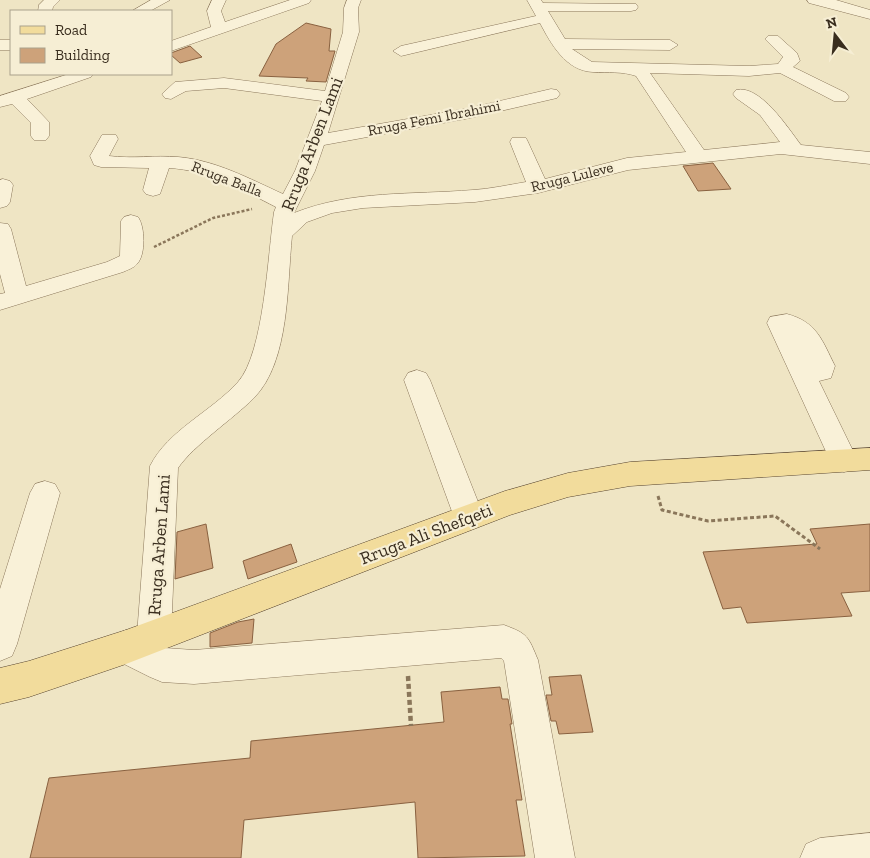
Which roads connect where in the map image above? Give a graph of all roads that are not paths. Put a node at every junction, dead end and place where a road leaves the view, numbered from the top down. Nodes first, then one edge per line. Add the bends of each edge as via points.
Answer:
1 (53, 0) edge
2 (163, 0) edge
3 (219, 0) edge
4 (354, 0) edge
5 (814, 0) edge
6 (300, 1) edge
7 (838, 2) edge
8 (631, 7) dead end
9 (539, 8) edge
10 (45, 10) edge
11 (141, 10) edge
12 (870, 15) edge
13 (219, 28) junction
14 (773, 39) dead end
15 (560, 44) junction
16 (670, 45) dead end
17 (172, 46) edge
18 (401, 51) dead end
19 (629, 68) junction
20 (782, 68) junction
21 (82, 75) edge
22 (171, 94) dead end
23 (551, 94) dead end
24 (742, 94) dead end
25 (332, 97) junction
26 (840, 97) dead end
27 (8, 100) edge
28 (40, 136) dead end
29 (109, 139) dead end
30 (316, 141) junction
31 (519, 142) dead end
32 (794, 148) junction
33 (698, 156) junction
34 (870, 158) edge
35 (159, 161) junction
36 (538, 186) junction
37 (153, 190) dead end
38 (286, 208) junction
39 (131, 221) dead end
40 (0, 229) edge
41 (280, 246) junction
42 (9, 299) edge
43 (802, 374) dead end
44 (417, 380) dead end
45 (857, 460) edge
46 (45, 493) dead end
47 (469, 517) junction
48 (140, 642) junction
49 (0, 644) edge
50 (0, 686) edge
51 (870, 853) edge
52 (555, 858) edge
53 (820, 858) edge

1 - 10 street
2 - 11 street
3 - 13 street via 214,11
4 - 25 street, Rruga Arben Lami via 351,32
5 - 7 street
6 - 13 street
7 - 12 street
8 - 9 street
9 - 15 street
9 - 18 street
13 - 17 street
14 - 20 street via 792,61
15 - 16 street
15 - 19 street via 584,65
19 - 20 street via 749,71
19 - 33 street via 642,73
20 - 26 street
21 - 27 street
22 - 25 street via 180,86 224,83
23 - 30 street, Rruga Femi Ibrahimi via 470,113
24 - 32 street via 766,110
25 - 30 street, Rruga Arben Lami
27 - 28 street via 40,122
29 - 35 street, Rruga Balla via 100,156 101,161
30 - 38 street, Rruga Arben Lami
31 - 36 street
32 - 33 street, Rruga Luleve
32 - 34 street, Rruga Luleve
33 - 36 street, Rruga Luleve via 627,164 585,177
35 - 37 street
35 - 38 street, Rruga Balla via 211,170
36 - 41 street, Rruga Luleve via 475,196 328,206 300,218
38 - 41 street, Rruga Arben Lami
39 - 42 street via 132,253 129,260
40 - 42 street
41 - 48 street, Rruga Arben Lami via 270,336 259,372 246,390 171,456 164,466 154,610
43 - 45 street
44 - 47 street
45 - 47 main road, Rruga Ali Shefqeti via 604,478 544,492
46 - 49 street
47 - 48 main road, Rruga Ali Shefqeti
48 - 50 main road, Rruga Ali Shefqeti
48 - 52 street via 162,665 194,667 504,641 515,647 522,660
51 - 53 street

